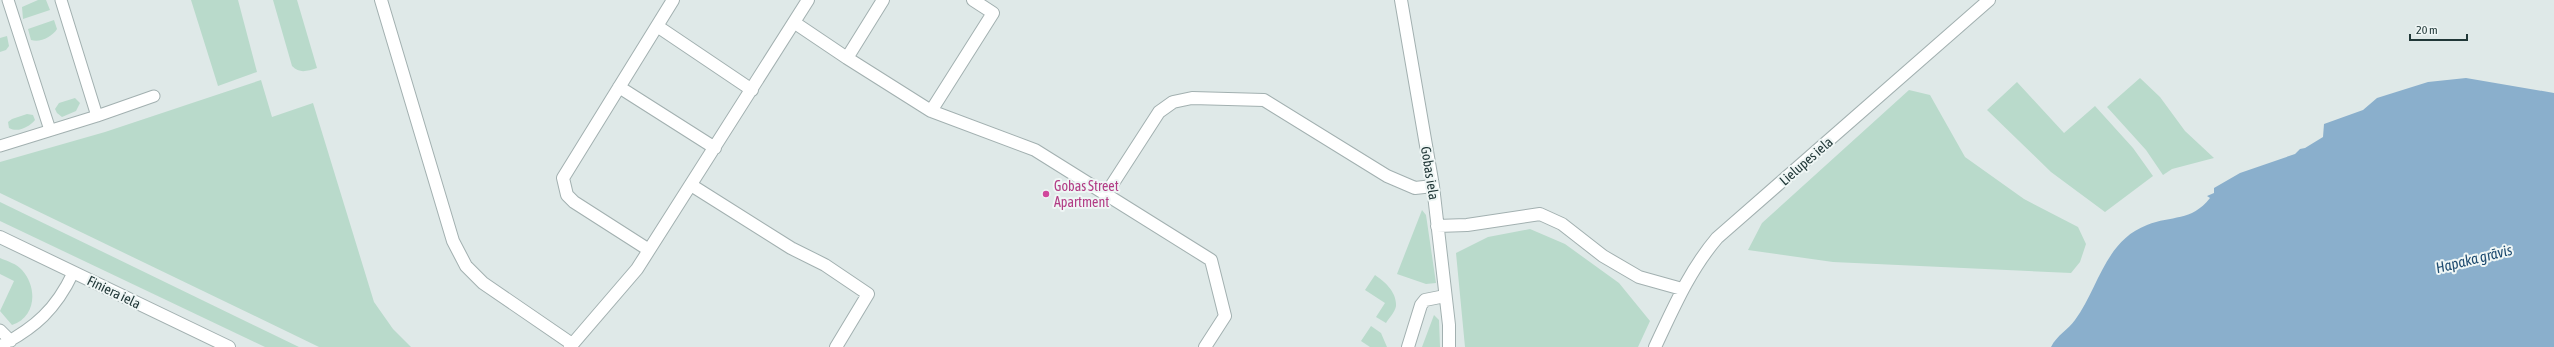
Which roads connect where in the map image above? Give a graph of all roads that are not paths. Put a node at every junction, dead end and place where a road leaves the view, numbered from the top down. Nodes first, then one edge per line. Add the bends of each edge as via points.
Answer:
1 (8, 0) edge
2 (61, 0) edge
3 (381, 0) edge
4 (673, 0) edge
5 (808, 0) edge
6 (883, 0) edge
7 (973, 0) edge
8 (1401, 0) edge
9 (1989, 0) edge
10 (795, 23) junction
11 (658, 26) junction
12 (847, 58) junction
13 (618, 86) junction
14 (752, 90) junction
15 (154, 96) dead end
16 (931, 111) junction
17 (97, 116) junction
18 (50, 130) junction
19 (0, 146) edge
20 (715, 148) junction
21 (691, 185) junction
22 (1432, 186) junction
23 (1106, 194) junction
24 (1437, 226) junction
25 (0, 237) edge
26 (649, 250) junction
27 (73, 272) junction
28 (1682, 289) junction
29 (1445, 296) junction
30 (0, 330) edge
31 (11, 341) junction
32 (0, 346) edge
33 (571, 346) edge
34 (229, 347) edge
35 (836, 347) edge
36 (1205, 347) edge
37 (1408, 347) edge
38 (1449, 347) edge
39 (1654, 347) edge

1 - 18 lane
2 - 17 lane
3 - 33 street via 453,241 466,266 483,283
4 - 11 street
5 - 10 street
6 - 12 street
7 - 16 street via 993,13
8 - 22 street, Gobas iela
9 - 28 street, Lielupes iela via 1717,238 1701,257
10 - 12 street
10 - 14 street
11 - 13 street
11 - 14 street
12 - 16 street
13 - 20 street
13 - 26 street via 566,171 564,187 574,202
14 - 20 street
15 - 17 lane
16 - 23 street via 1035,150
17 - 18 lane
18 - 19 lane
20 - 21 street
21 - 26 street
21 - 35 street via 791,248 825,265 868,294
22 - 23 street via 1415,188 1387,176 1264,100 1192,98 1172,102 1159,112
22 - 24 street, Gobas iela
23 - 36 street via 1210,260 1225,316
24 - 28 street via 1467,225 1540,214 1562,224 1604,256 1639,277
24 - 29 street, Gobas iela
25 - 27 street, Finiera iela
26 - 33 street via 637,269
27 - 31 lane via 63,295 41,320
27 - 34 street, Finiera iela
28 - 39 street, Lielupes iela
29 - 37 street via 1425,300 1421,305
29 - 38 street, Gobas iela
30 - 31 lane
31 - 32 lane

